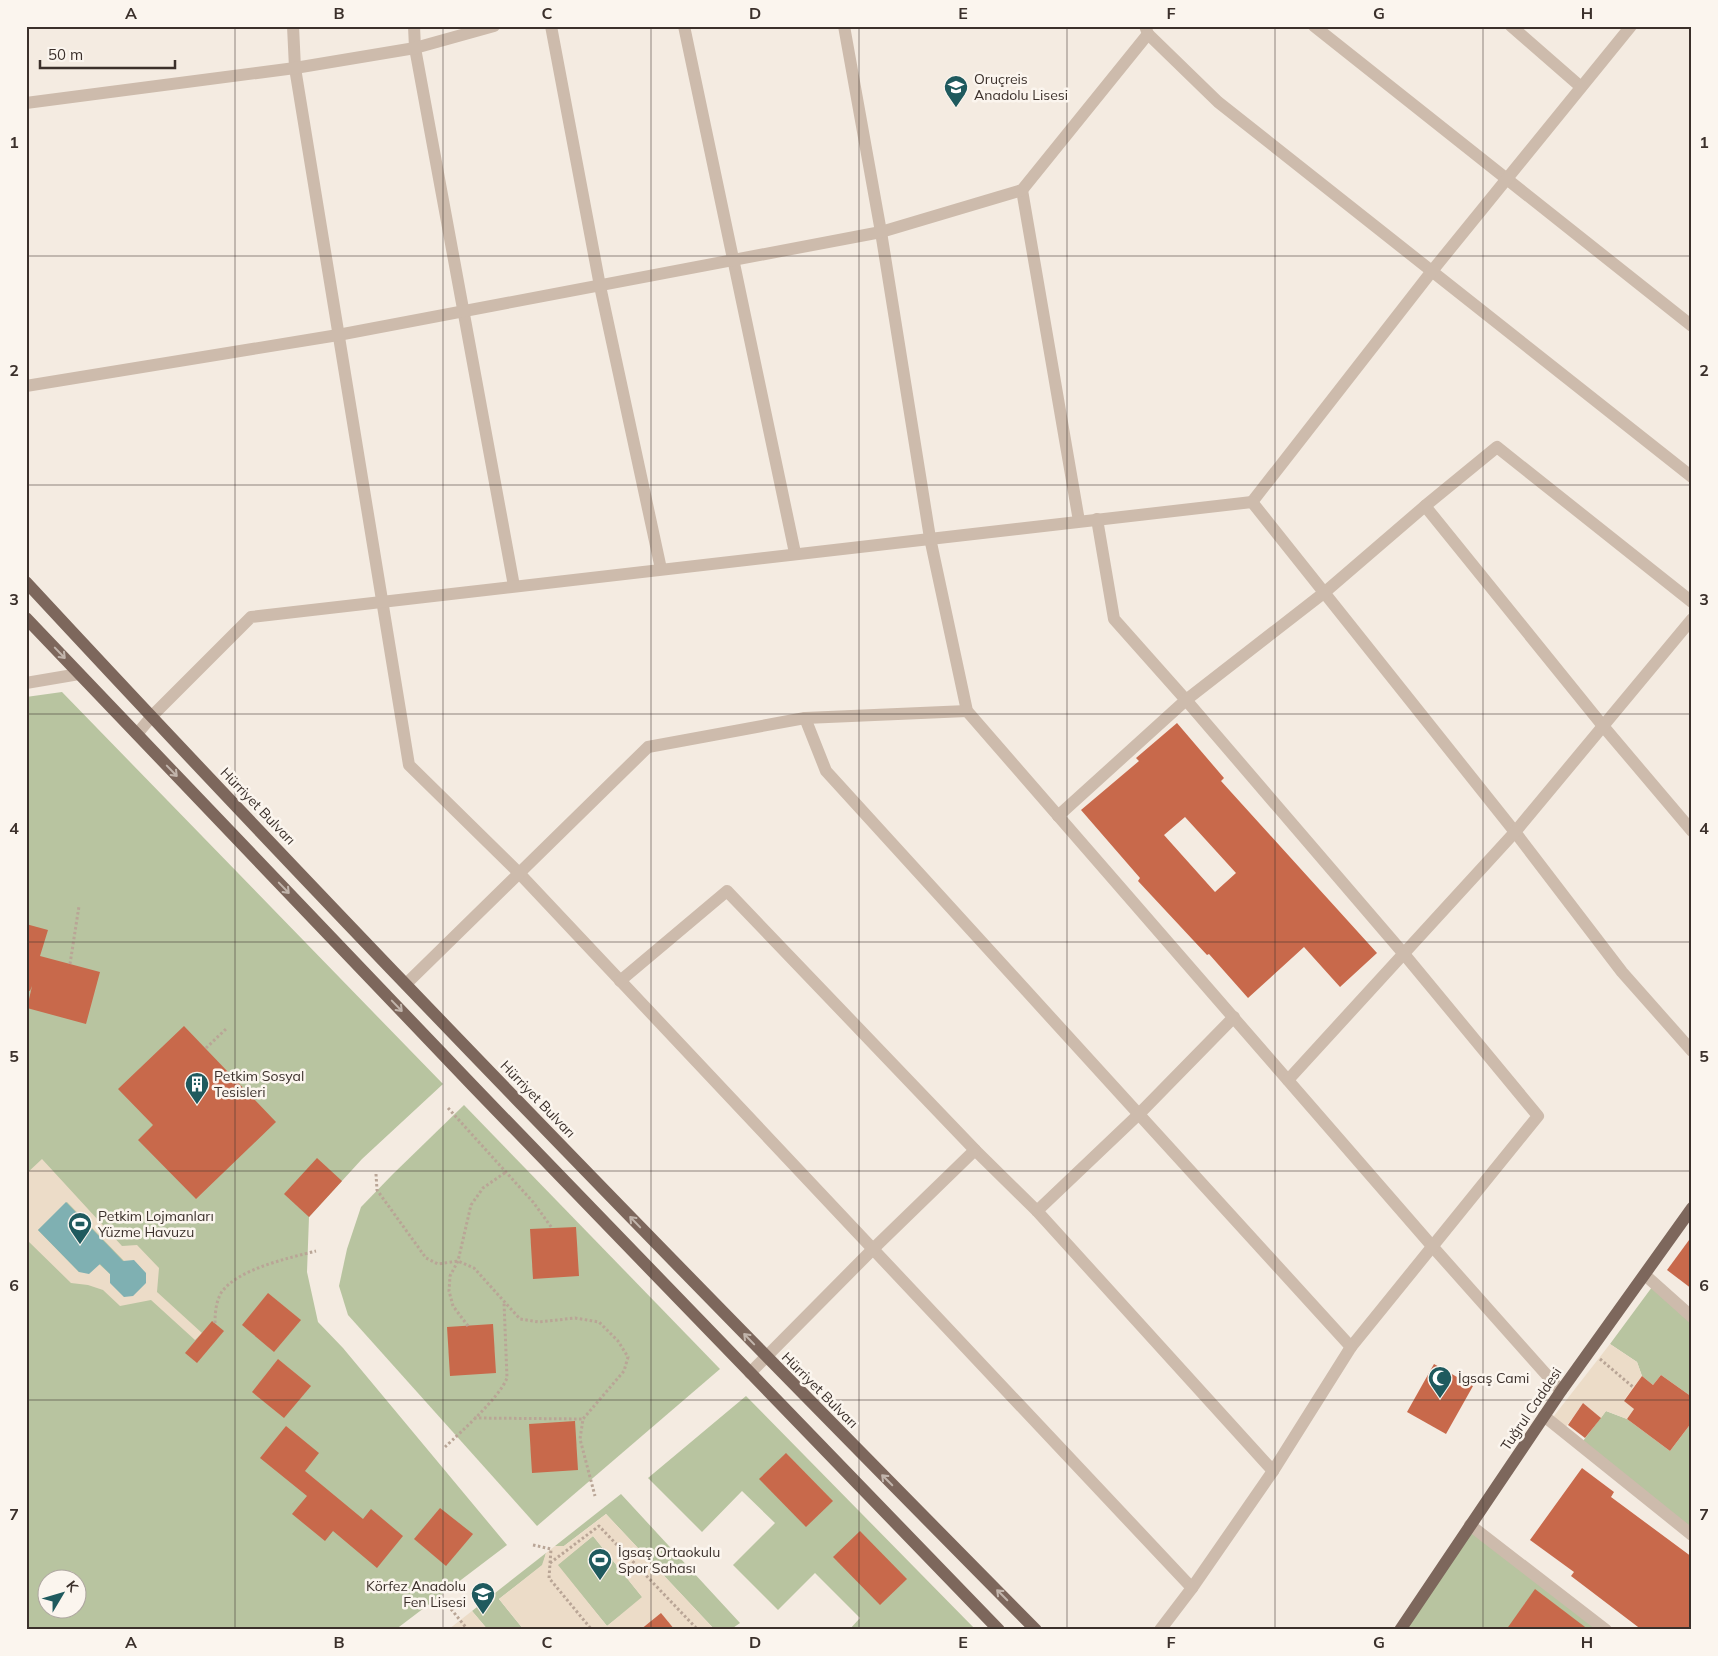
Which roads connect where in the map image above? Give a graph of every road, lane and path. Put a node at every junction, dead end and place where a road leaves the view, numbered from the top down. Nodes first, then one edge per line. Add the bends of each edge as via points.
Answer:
1 (292, 26) edge
2 (414, 26) edge
3 (494, 26) edge
4 (551, 26) edge
5 (684, 26) edge
6 (844, 26) edge
7 (1314, 26) edge
8 (1510, 26) edge
9 (1631, 26) edge
10 (1146, 30) edge
11 (415, 48) junction
12 (295, 68) junction
13 (1582, 87) junction
14 (26, 103) edge
15 (1506, 180) junction
16 (1022, 190) junction
17 (881, 232) junction
18 (734, 261) junction
19 (1432, 271) junction
20 (600, 286) junction
21 (464, 311) junction
22 (1692, 326) edge
23 (338, 334) junction
24 (26, 386) edge
25 (1692, 477) edge
26 (1252, 502) junction
27 (1425, 506) junction
28 (1097, 519) junction
29 (1079, 522) junction
30 (930, 538) junction
31 (795, 554) junction
32 (661, 569) junction
33 (26, 582) edge
34 (514, 586) junction
35 (1324, 592) junction
36 (381, 602) junction
37 (1692, 602) edge
38 (26, 618) edge
39 (1692, 619) edge
40 (1687, 634) edge
41 (79, 674) junction
42 (26, 683) edge
43 (1186, 700) junction
44 (966, 711) junction
45 (152, 716) junction
46 (805, 718) junction
47 (1603, 726) junction
48 (137, 734) junction
49 (1058, 816) junction
50 (1692, 831) edge
51 (1514, 832) junction
52 (519, 873) junction
53 (79, 906) dead end
54 (1404, 954) junction
55 (70, 964) dead end
56 (620, 981) junction
57 (406, 984) junction
58 (1234, 1017) junction
59 (226, 1029) dead end
60 (206, 1048) dead end
61 (1692, 1051) edge
62 (1288, 1080) junction
63 (448, 1108) dead end
64 (1139, 1114) junction
65 (975, 1150) junction
66 (506, 1172) junction
67 (376, 1174) dead end
68 (1692, 1208) edge
69 (1037, 1211) junction
70 (552, 1228) dead end
71 (1432, 1246) junction
72 (873, 1249) junction
73 (316, 1251) dead end
74 (458, 1261) junction
75 (1645, 1275) junction
76 (504, 1302) junction
77 (1692, 1317) edge
78 (215, 1323) dead end
79 (468, 1326) dead end
80 (1351, 1347) junction
81 (1590, 1350) junction
82 (765, 1356) junction
83 (750, 1373) junction
84 (1633, 1387) dead end
85 (1562, 1391) junction
86 (1544, 1416) junction
87 (474, 1418) junction
88 (583, 1418) junction
89 (445, 1447) dead end
90 (1273, 1471) junction
91 (595, 1496) dead end
92 (1470, 1525) junction
93 (1692, 1534) edge
94 (533, 1545) dead end
95 (550, 1563) junction
96 (1192, 1588) junction
97 (451, 1610) dead end
98 (1601, 1628) edge
99 (468, 1630) edge
100 (592, 1630) edge
101 (698, 1630) edge
102 (999, 1630) edge
103 (1036, 1630) edge
104 (1160, 1630) edge
105 (1400, 1630) edge

1 - 12 street
2 - 11 street
3 - 11 street
4 - 20 street
5 - 18 street
6 - 17 street
7 - 15 street
8 - 13 street
9 - 13 street
10 - 16 street
10 - 19 street via 1218,102
11 - 12 street
11 - 21 street
12 - 14 street
12 - 23 street
13 - 15 street
15 - 19 street
15 - 22 street
16 - 17 street
16 - 29 street
17 - 18 street
17 - 30 street
18 - 20 street
18 - 31 street
19 - 25 street
19 - 26 street
20 - 21 street
20 - 32 street
21 - 23 street
21 - 34 street
23 - 24 street
23 - 36 street
26 - 28 street
26 - 35 street
27 - 35 street
27 - 37 street via 1497,447
27 - 47 street
28 - 29 street
28 - 43 street via 1114,618
29 - 30 street
30 - 31 street
30 - 44 street
31 - 32 street
32 - 34 street
33 - 45 main road, Hürriyet Bulvarı
34 - 36 street
35 - 43 street
35 - 51 street
36 - 45 street via 251,617
36 - 52 street via 409,766
38 -> 41 main road
39 - 40 street
40 - 47 street
41 - 42 street
41 - 48 main road
43 - 49 street
43 - 54 street
44 - 46 street
44 - 49 street
45 - 48 street
45 - 57 main road, Hürriyet Bulvarı
46 - 52 street via 648,747
46 - 64 street via 826,771
47 - 50 street
47 - 51 street
48 -> 83 main road
49 - 58 street
51 - 54 street
51 - 61 street via 1622,972
52 - 56 street
52 - 57 street
53 - 55 path
54 - 62 street
54 - 71 street via 1538,1116
56 - 65 street via 727,891
56 - 72 street
82 -> 57 main road, Hürriyet Bulvarı
58 - 62 street
58 - 64 street
59 - 60 path
62 - 71 street
63 - 66 path
64 - 69 street
64 - 80 street
65 - 69 street
65 - 72 street
66 - 70 path
66 - 74 path via 483,1188 471,1205
67 - 74 path via 377,1190 426,1258 438,1264
68 - 75 main road, Tuğrul Caddesi
69 - 90 street
71 - 80 street
71 - 85 street
72 - 82 street
72 - 96 street
73 - 78 path via 253,1269 232,1283 222,1292 216,1306
74 - 76 path via 474,1268
74 - 79 path via 450,1276 449,1291 453,1306
75 - 77 street
75 - 81 main road, Tuğrul Caddesi
76 - 87 path via 507,1378 504,1386
76 - 88 path via 520,1320 539,1322 575,1318 599,1322 618,1340 628,1357 624,1370
80 - 90 street
81 - 84 path
81 - 85 main road, Tuğrul Caddesi
82 - 83 street
103 -> 82 main road, Hürriyet Bulvarı
83 - 102 main road
85 - 86 main road, Tuğrul Caddesi
86 - 92 main road, Tuğrul Caddesi
86 - 93 street
87 - 88 path
87 - 89 path
88 - 91 path via 580,1439
90 - 96 street
92 - 98 street
92 - 105 main road, Tuğrul Caddesi
94 - 95 path via 551,1549
95 - 100 path via 550,1578
95 - 101 path via 599,1526
96 - 104 street
97 - 99 path

